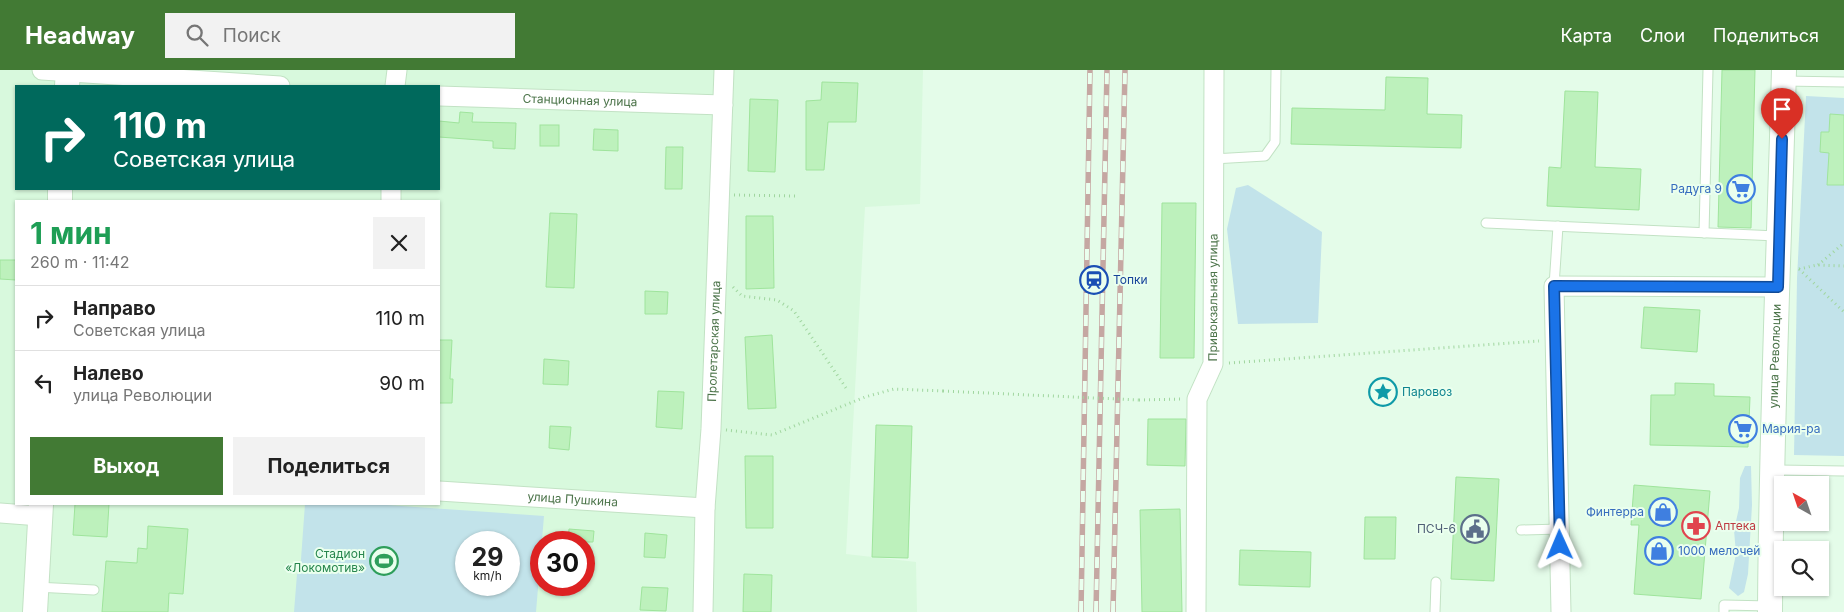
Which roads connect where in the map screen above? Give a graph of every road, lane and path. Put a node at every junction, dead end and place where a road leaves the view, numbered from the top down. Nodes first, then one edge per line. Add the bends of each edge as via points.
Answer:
1 (42, 70) edge
2 (68, 70) edge
3 (397, 70) edge
4 (724, 70) edge
5 (1214, 70) edge
6 (1276, 70) edge
7 (1708, 70) edge
8 (1783, 75) edge
9 (1844, 82) edge
10 (67, 85) edge
11 (267, 85) edge
12 (395, 85) edge
13 (440, 96) edge
14 (722, 105) junction
15 (1213, 159) junction
16 (719, 195) junction
17 (796, 196) dead end
18 (1486, 223) dead end
19 (1558, 226) junction
20 (1704, 233) junction
21 (1780, 236) junction
22 (1844, 243) edge
23 (1817, 265) junction
24 (1844, 266) edge
25 (1799, 269) junction
26 (716, 271) junction
27 (1784, 277) junction
28 (1554, 286) junction
29 (1844, 312) edge
30 (1555, 339) junction
31 (1213, 364) junction
32 (848, 391) dead end
33 (1197, 399) junction
34 (711, 429) junction
35 (1771, 470) junction
36 (1844, 471) edge
37 (440, 491) edge
38 (705, 508) junction
39 (41, 510) edge
40 (0, 513) edge
41 (1560, 529) junction
42 (1521, 530) dead end
43 (1436, 582) dead end
44 (36, 587) junction
45 (94, 590) dead end
46 (1770, 609) edge
47 (35, 612) edge
48 (703, 612) edge
49 (1196, 612) edge
50 (1436, 612) edge
51 (1561, 612) edge
52 (1724, 612) edge

1 - 2 street
2 - 10 street
2 - 11 street
3 - 12 street
4 - 14 street, Пролетарская улица
5 - 15 street, Привокзальная улица
6 - 15 lane via 1276,142 1265,156
7 - 20 lane
8 - 9 lane
8 - 21 street, улица Революции
13 - 14 street, Станционная улица
14 - 16 street, Пролетарская улица
15 - 31 street, Привокзальная улица
16 - 17 path
16 - 26 street, Пролетарская улица
18 - 19 lane
19 - 20 lane
19 - 28 lane
20 - 21 lane
21 - 27 street, улица Революции
22 - 23 path
23 - 24 path
23 - 25 path
25 - 27 path
25 - 29 path
26 - 32 path via 742,296 777,300 794,311
26 - 34 street, Пролетарская улица
27 - 28 street
27 - 35 street, улица Революции
28 - 30 street
30 - 31 path
30 - 41 street
31 - 33 street, Привокзальная улица
33 - 34 path, bridge via 1139,400 894,389 865,397 772,435
33 - 49 street, Привокзальная улица
34 - 38 street, Пролетарская улица
35 - 36 lane
35 - 46 street, улица Революции
37 - 38 street, улица Пушкина
38 - 48 street, Пролетарская улица
39 - 40 street
39 - 44 street
41 - 42 lane
41 - 51 street
43 - 50 lane
44 - 45 lane
44 - 47 street
46 - 52 lane via 1724,605

